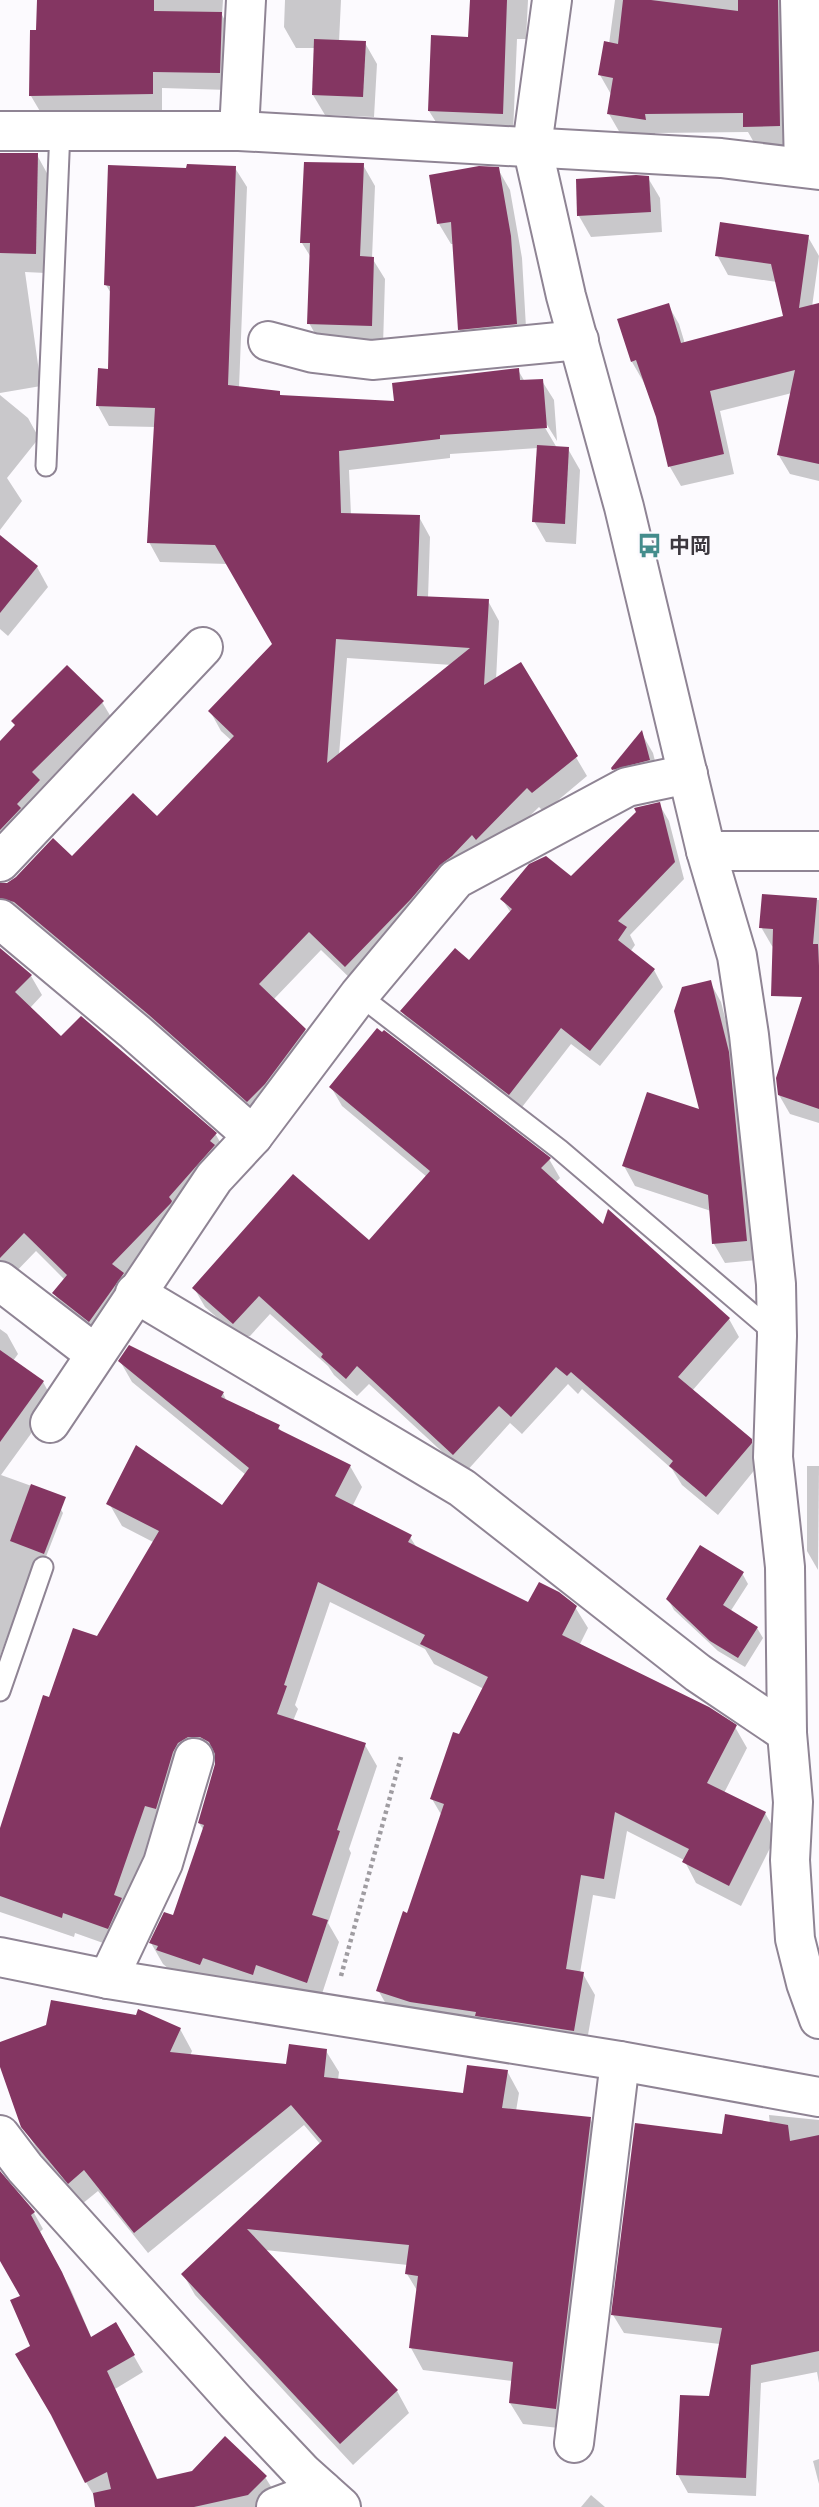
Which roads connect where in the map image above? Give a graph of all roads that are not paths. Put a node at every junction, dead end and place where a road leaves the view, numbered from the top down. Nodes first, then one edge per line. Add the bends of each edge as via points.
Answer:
1 (246, 0) edge
2 (552, 0) edge
3 (800, 0) edge
4 (60, 130) junction
5 (0, 131) edge
6 (239, 131) junction
7 (532, 146) junction
8 (811, 169) edge
9 (579, 340) junction
10 (268, 341) dead end
11 (46, 466) dead end
12 (203, 647) dead end
13 (688, 774) junction
14 (706, 851) junction
15 (819, 851) edge
16 (0, 862) edge
17 (0, 919) edge
18 (359, 995) junction
19 (253, 1136) junction
20 (0, 1281) edge
21 (135, 1293) junction
22 (777, 1336) junction
23 (95, 1354) junction
24 (50, 1423) dead end
25 (43, 1567) dead end
26 (0, 1691) edge
27 (787, 1733) junction
28 (194, 1758) dead end
29 (806, 1802) edge
30 (0, 1957) edge
31 (108, 1979) junction
32 (819, 2019) edge
33 (620, 2061) junction
34 (819, 2097) edge
35 (0, 2135) edge
36 (574, 2443) dead end
37 (332, 2498) edge
38 (276, 2507) edge

1 - 6 street
2 - 7 street
3 - 8 street
4 - 5 street
4 - 6 street
4 - 11 lane
6 - 7 street
7 - 8 street via 721,158
7 - 9 street
9 - 10 street via 372,360 313,354
9 - 13 street
12 - 16 street
13 - 14 street
13 - 18 street via 627,787 456,879
14 - 15 street
14 - 22 street via 737,956 764,1166
17 - 19 street
18 - 19 street
18 - 22 lane via 559,1149
19 - 21 street via 214,1178
20 - 23 street
21 - 23 street
21 - 27 street via 462,1488 698,1673
22 - 27 street via 772,1457 785,1567
23 - 24 street
25 - 26 lane
27 - 29 street
28 - 31 street via 163,1863
29 - 32 street via 790,1860 795,1939
30 - 31 street
31 - 33 street
33 - 34 street
33 - 36 street
35 - 37 street via 174,2334 303,2473
37 - 38 street

